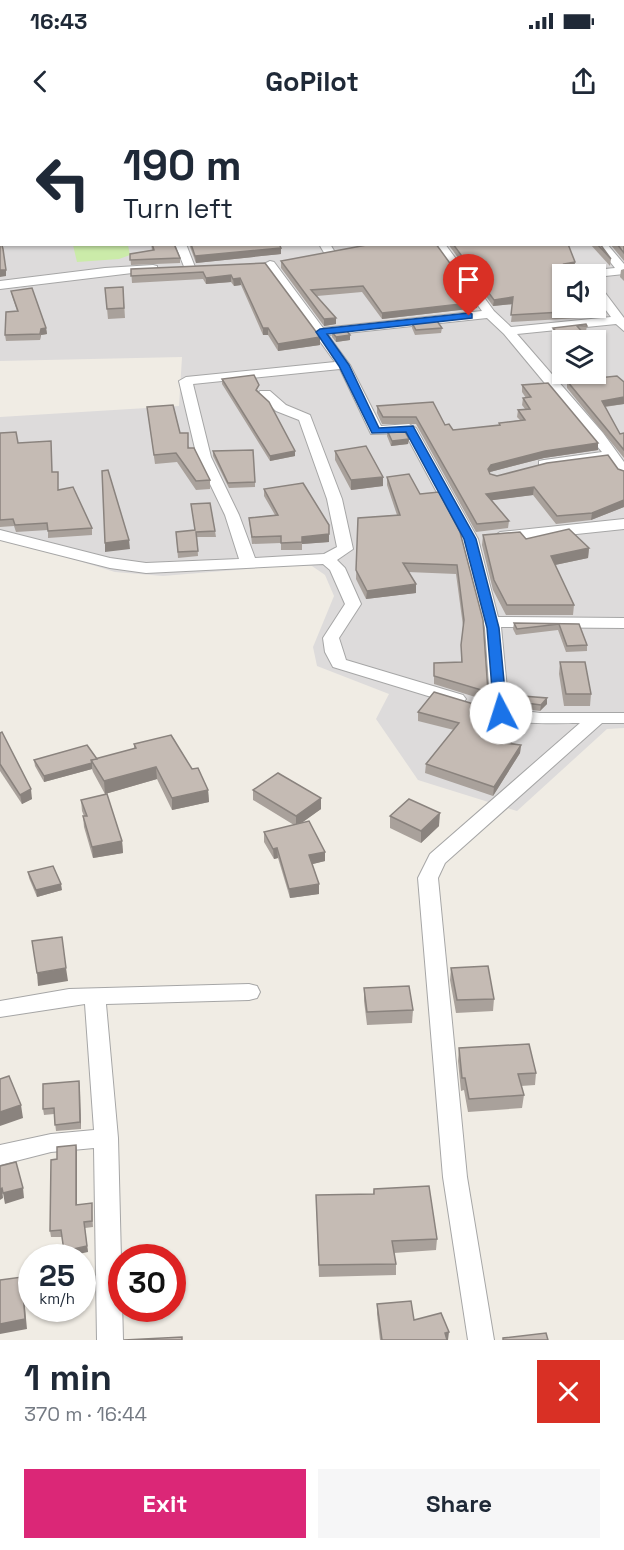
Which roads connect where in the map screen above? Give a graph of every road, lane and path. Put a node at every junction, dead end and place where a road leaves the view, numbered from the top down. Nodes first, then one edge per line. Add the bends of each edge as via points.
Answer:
1 (180, 246) edge
2 (440, 246) edge
3 (603, 246) edge
4 (270, 264) dead end
5 (606, 272) edge
6 (0, 285) edge
7 (606, 302) edge
8 (490, 314) junction
9 (622, 323) edge
10 (508, 331) junction
11 (320, 332) junction
12 (344, 365) junction
13 (265, 394) dead end
14 (611, 455) junction
15 (525, 470) edge
16 (624, 472) edge
17 (624, 524) edge
18 (0, 535) edge
19 (470, 539) junction
20 (327, 559) junction
21 (248, 561) junction
22 (491, 622) junction
23 (624, 622) edge
24 (501, 713) junction
25 (624, 718) edge
26 (596, 719) junction
27 (249, 992) dead end
28 (95, 997) junction
29 (0, 1009) edge
30 (106, 1138) junction
31 (0, 1155) edge
32 (110, 1340) edge
33 (481, 1340) edge

1 - 6 street via 183,267 105,271
2 - 8 street
3 - 5 street via 624,271
4 - 11 street
7 - 9 street
8 - 10 street
8 - 11 street
9 - 10 street
10 - 14 street
11 - 12 street
12 - 19 street via 376,431 409,428
12 - 21 street via 186,381 204,457 232,515
13 - 20 street via 281,408 304,418 344,539 345,549
14 - 15 street
14 - 16 street
17 - 19 street
18 - 21 street via 110,563 146,568
19 - 22 street
20 - 21 street
20 - 24 street via 337,568 353,604 331,638 339,663
22 - 23 street
22 - 24 street
24 - 26 street
25 - 26 street
26 - 33 street via 437,859 428,878 455,1178
27 - 28 street
28 - 29 street
28 - 30 street
30 - 31 street via 51,1143
30 - 32 street

